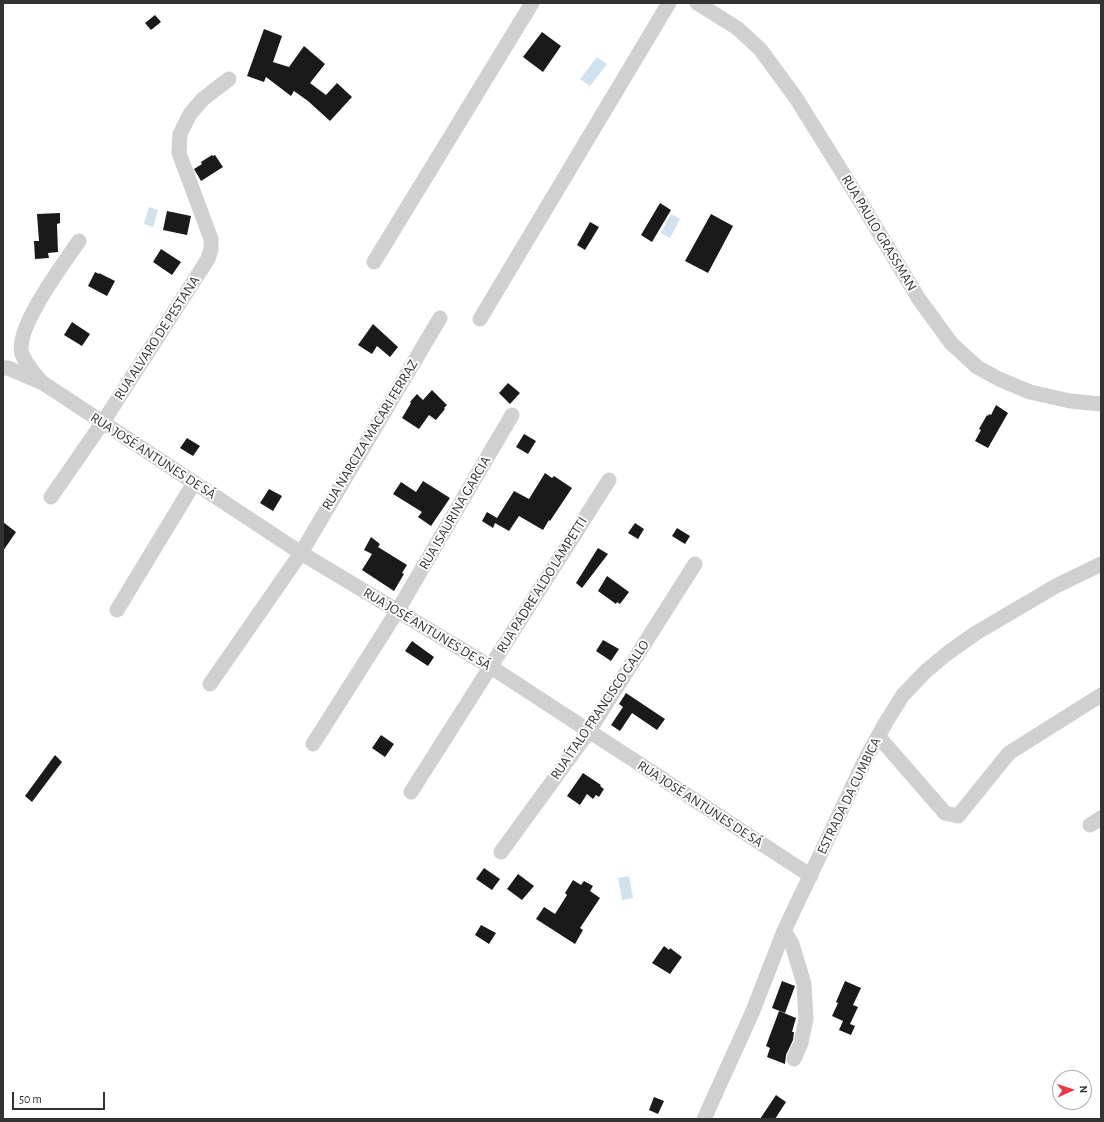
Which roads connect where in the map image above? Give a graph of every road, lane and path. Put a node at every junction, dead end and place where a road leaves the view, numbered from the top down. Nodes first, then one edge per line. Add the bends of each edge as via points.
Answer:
1 (532, 3) edge
2 (669, 3) edge
3 (698, 3) edge
4 (229, 79) dead end
5 (79, 241) dead end
6 (374, 262) dead end
7 (440, 318) dead end
8 (480, 319) dead end
9 (3, 368) edge
10 (43, 383) junction
11 (1101, 404) edge
12 (512, 416) dead end
13 (103, 422) junction
14 (609, 480) dead end
15 (194, 483) junction
16 (51, 497) dead end
17 (300, 553) junction
18 (695, 564) dead end
19 (1101, 564) edge
20 (117, 610) dead end
21 (398, 610) junction
22 (491, 667) junction
23 (210, 684) dead end
24 (1101, 695) edge
25 (589, 731) junction
26 (878, 736) junction
27 (313, 744) dead end
28 (411, 792) dead end
29 (501, 852) dead end
30 (810, 876) junction
31 (784, 931) junction
32 (794, 1059) dead end
33 (704, 1119) edge

1 - 6 street
2 - 8 street
3 - 11 street, RUA PAULO GRASSMAN via 737,28 760,49 796,98 919,299 951,342 977,367 1030,392 1070,401
4 - 13 street, RUA ALVARO DE PESTANA via 203,99 190,114 180,134 179,153 211,238 208,259
5 - 10 street via 51,282 24,334 22,353
7 - 17 street, RUA NARCIZA MACARI FERRAZ
9 - 10 street
10 - 13 street, RUA JOSÉ ANTUNES DE SÁ
12 - 21 street, RUA ISAURINA GARCIA
13 - 15 street, RUA JOSÉ ANTUNES DE SÁ
13 - 16 street, RUA ALVARO DE PESTANA
14 - 22 street, RUA PADRE ALDO LAMPETTI
15 - 17 street, RUA JOSÉ ANTUNES DE SÁ
15 - 20 street
17 - 21 street, RUA JOSÉ ANTUNES DE SÁ
17 - 23 street, RUA NARCIZA MACARI FERRAZ
18 - 25 street, RUA ÍTALO FRANCISCO GALLO
19 - 26 street, ESTRADA DA CUMBICA via 1012,611 949,652 903,695
21 - 22 street, RUA JOSÉ ANTUNES DE SÁ
21 - 27 street, RUA ISAURINA GARCIA
22 - 25 street, RUA JOSÉ ANTUNES DE SÁ
22 - 28 street, RUA PADRE ALDO LAMPETTI
24 - 26 street via 1009,753 958,816 945,813
25 - 29 street, RUA ÍTALO FRANCISCO GALLO
25 - 30 street, RUA JOSÉ ANTUNES DE SÁ
26 - 30 street, ESTRADA DA CUMBICA
30 - 31 street, ESTRADA DA CUMBICA
31 - 32 street via 792,944 804,984 806,1019 801,1043
31 - 33 street, ESTRADA DA CUMBICA via 752,1013

